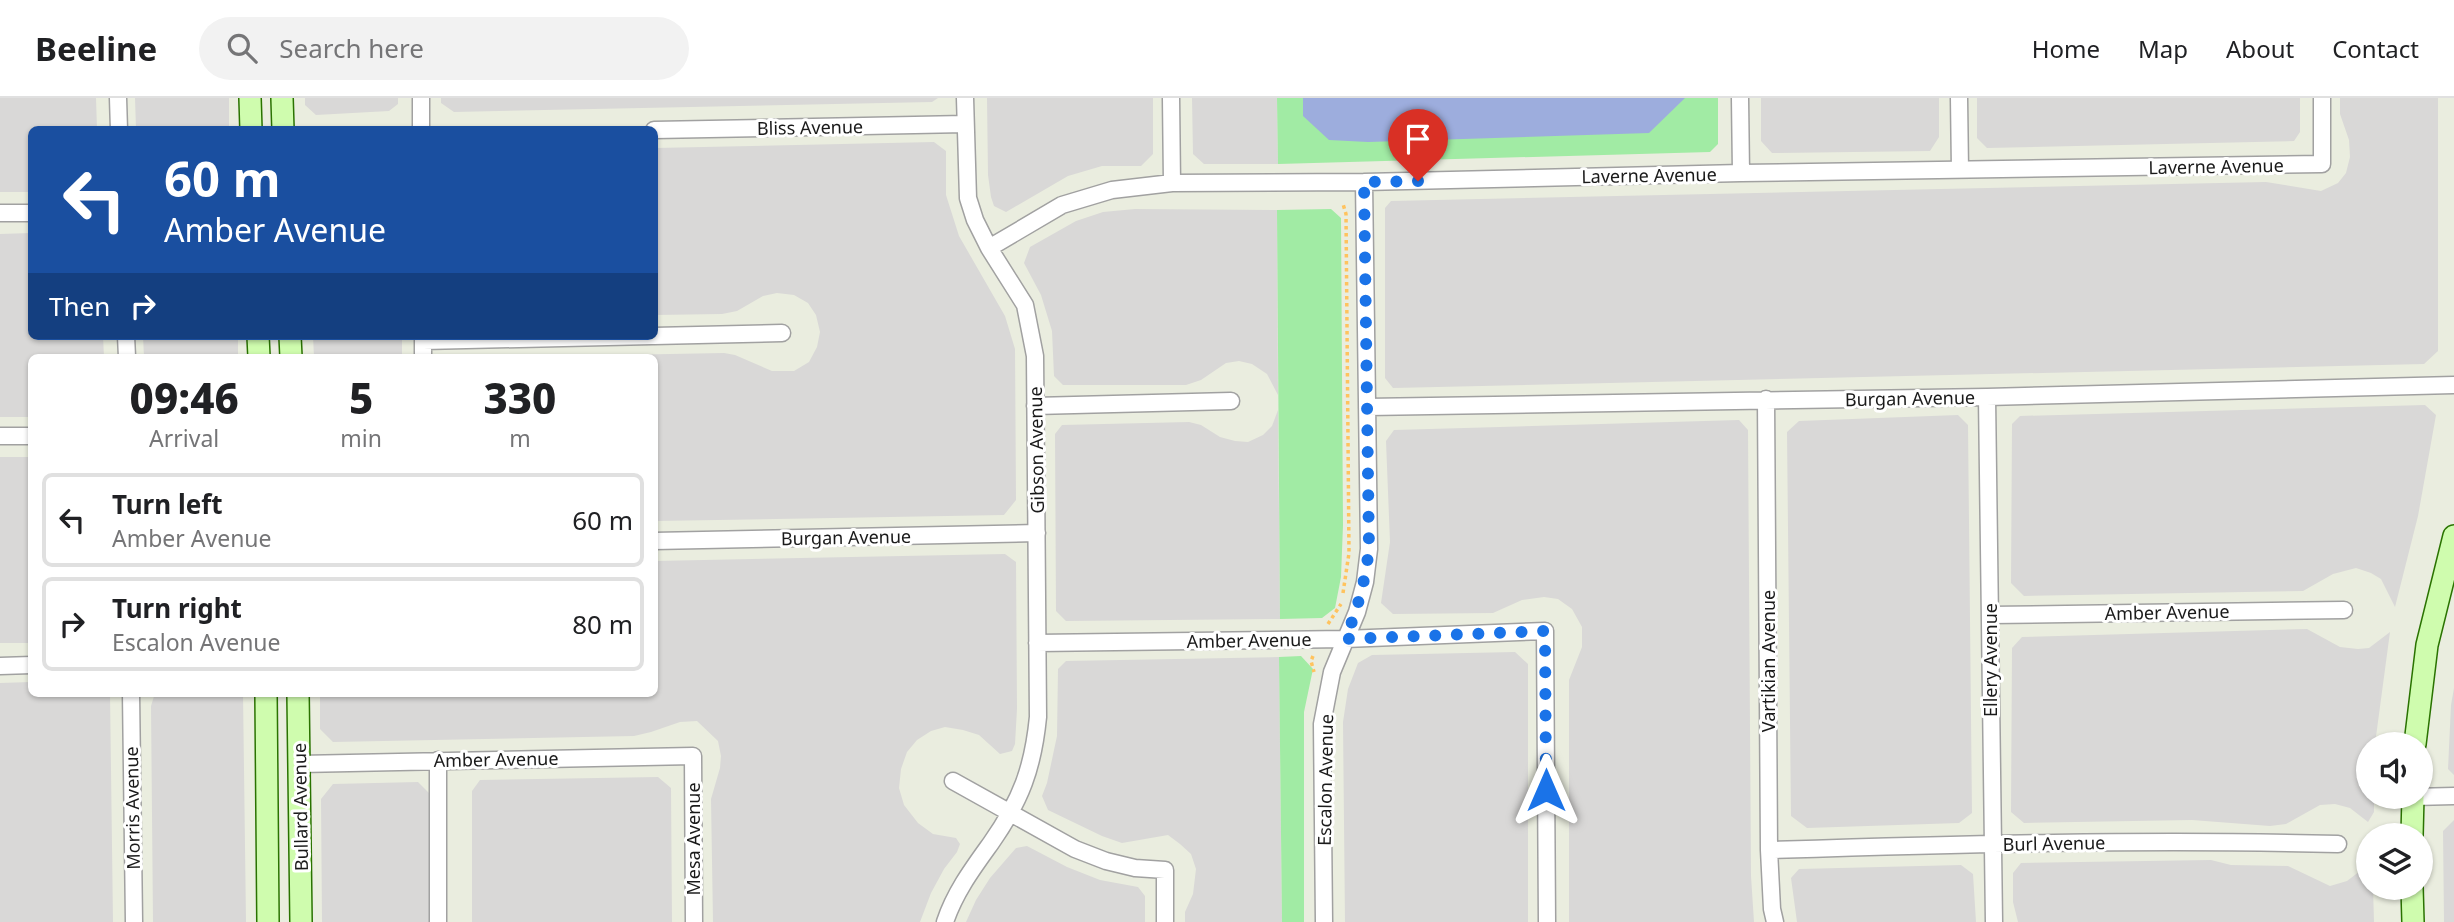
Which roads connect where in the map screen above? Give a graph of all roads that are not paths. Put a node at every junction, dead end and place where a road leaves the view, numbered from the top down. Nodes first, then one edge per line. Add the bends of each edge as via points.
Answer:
1 (118, 98) edge
2 (250, 98) edge
3 (282, 98) edge
4 (421, 98) edge
5 (965, 98) edge
6 (1171, 98) edge
7 (1740, 98) edge
8 (1959, 98) edge
9 (2322, 98) edge
10 (965, 124) junction
11 (119, 126) edge
12 (251, 126) edge
13 (283, 126) edge
14 (421, 126) edge
15 (658, 130) edge
16 (1960, 170) junction
17 (1741, 173) junction
18 (1364, 182) junction
19 (1172, 183) junction
20 (0, 213) edge
21 (28, 213) edge
22 (989, 248) junction
23 (782, 333) dead end
24 (658, 336) edge
25 (551, 340) edge
26 (423, 345) edge
27 (2454, 385) edge
28 (1987, 397) junction
29 (1766, 399) junction
30 (1231, 401) dead end
31 (1035, 406) junction
32 (1367, 407) junction
33 (0, 436) edge
34 (28, 436) edge
35 (1037, 533) junction
36 (2454, 536) edge
37 (658, 541) edge
38 (2344, 610) dead end
39 (1990, 615) junction
40 (1345, 639) junction
41 (1037, 643) junction
42 (28, 665) edge
43 (0, 666) edge
44 (131, 697) edge
45 (266, 697) edge
46 (299, 697) edge
47 (2416, 732) edge
48 (693, 756) joint
49 (438, 760) junction
50 (300, 764) junction
51 (953, 781) dead end
52 (2454, 796) edge
53 (2433, 797) edge
54 (1010, 812) junction
55 (1991, 843) junction
56 (2338, 844) dead end
57 (1769, 850) junction
58 (2412, 900) edge
59 (134, 922) edge
60 (268, 922) edge
61 (301, 922) edge
62 (438, 922) edge
63 (694, 922) edge
64 (945, 922) edge
65 (1165, 922) edge
66 (1324, 922) edge
67 (1547, 922) edge
68 (1775, 922) edge
69 (1994, 922) edge
70 (2413, 922) edge

1 - 11 street
2 - 12 main road
3 - 13 main road
4 - 14 street
5 - 10 street, Gibson Avenue
6 - 19 street
7 - 17 street
8 - 16 street
9 - 16 street, Laverne Avenue via 2322,164
10 - 15 street, Bliss Avenue
10 - 22 street, Gibson Avenue via 968,198
16 - 17 street, Laverne Avenue
17 - 18 street, Laverne Avenue
18 - 19 street, Laverne Avenue
18 - 32 street, Escalon Avenue
19 - 22 street, Laverne Avenue via 1112,190 1062,205
20 - 21 street
22 - 31 street, Gibson Avenue via 1025,305 1035,356
23 - 24 street
25 - 26 street
27 - 28 street, Burgan Avenue
28 - 29 street, Burgan Avenue
28 - 39 street, Ellery Avenue
29 - 32 street, Burgan Avenue
29 - 57 street, Vartikian Avenue
30 - 31 street
31 - 35 street, Gibson Avenue
32 - 40 street, Escalon Avenue via 1369,549 1362,592
33 - 34 street
35 - 37 street, Burgan Avenue
35 - 41 street, Gibson Avenue
36 - 47 main road via 2427,645
38 - 39 street, Amber Avenue
39 - 55 street, Ellery Avenue
40 - 41 street, Amber Avenue
40 - 66 street, Escalon Avenue via 1332,672 1322,724
40 - 67 street, Amber Avenue via 1545,631
41 - 54 street, Gibson Avenue via 1034,753
42 - 43 street
44 - 59 street, Morris Avenue
45 - 60 main road, Bullard Avenue
46 - 50 main road, Bullard Avenue
48 - 49 street, Amber Avenue
48 - 63 street, Mesa Avenue
49 - 50 street, Amber Avenue
49 - 62 street
50 - 61 main road, Bullard Avenue
51 - 54 street
52 - 53 street
54 - 64 street, Gibson Avenue via 957,893
54 - 65 street via 1106,861 1165,870
55 - 56 street, Burl Avenue
55 - 57 street, Burl Avenue
55 - 69 street, Ellery Avenue
57 - 68 street, Vartikian Avenue
58 - 70 main road

